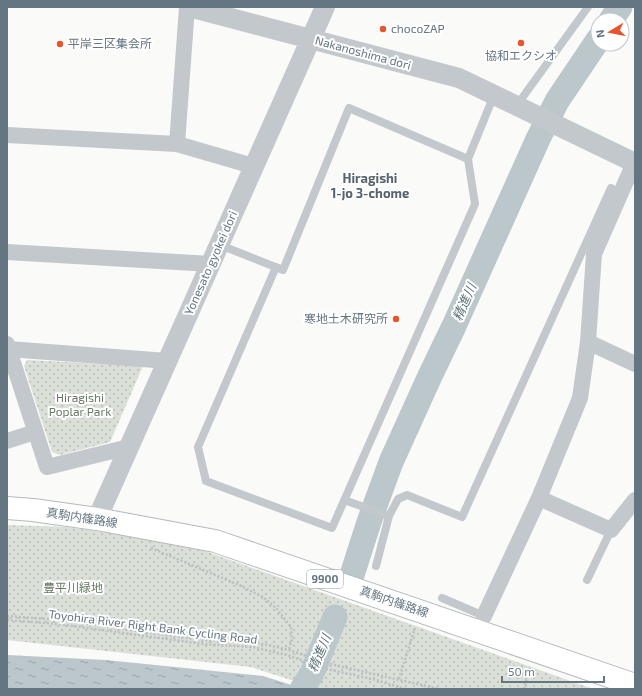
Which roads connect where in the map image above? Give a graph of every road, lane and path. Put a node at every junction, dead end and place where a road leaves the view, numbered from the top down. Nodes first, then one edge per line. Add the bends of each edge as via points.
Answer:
1 (188, 7) edge
2 (325, 7) edge
3 (588, 7) edge
4 (310, 39) junction
5 (494, 95) junction
6 (524, 110) junction
7 (7, 135) edge
8 (177, 144) junction
9 (468, 159) junction
10 (635, 163) edge
11 (253, 166) junction
12 (612, 188) dead end
13 (219, 245) junction
14 (7, 252) edge
15 (586, 262) junction
16 (211, 264) junction
17 (276, 267) junction
18 (588, 342) junction
19 (8, 347) edge
20 (168, 361) junction
21 (635, 364) edge
22 (36, 432) junction
23 (7, 441) edge
24 (129, 447) junction
25 (539, 498) junction
26 (344, 500) junction
27 (635, 500) edge
28 (7, 508) edge
29 (386, 514) junction
30 (97, 519) junction
31 (611, 530) junction
32 (149, 548) dead end
33 (376, 566) dead end
34 (587, 580) dead end
35 (442, 598) dead end
36 (7, 616) edge
37 (484, 616) joint
38 (7, 620) edge
39 (417, 622) dead end
40 (289, 650) junction
41 (531, 661) dead end
42 (399, 679) junction
43 (635, 685) edge
44 (405, 689) edge
45 (439, 689) edge
46 (524, 689) edge

1 - 4 street, Nakanoshima dori
1 - 8 street
2 - 4 street, Yonesato gyokei dori
3 - 6 lane
4 - 5 street, Nakanoshima dori via 459,78
4 - 11 street, Yonesato gyokei dori
5 - 6 street, Nakanoshima dori
5 - 9 lane
6 - 10 street, Nakanoshima dori
7 - 8 street
8 - 11 street
9 - 17 lane via 349,108 283,270
9 - 26 lane via 475,204
10 - 15 street via 594,254
11 - 13 street, Yonesato gyokei dori
12 - 15 lane
13 - 16 street, Yonesato gyokei dori
13 - 17 lane
14 - 16 street
15 - 18 street
15 - 29 lane via 462,517 407,495 398,499
16 - 20 street, Yonesato gyokei dori
17 - 26 lane via 198,447 206,482 332,528
18 - 21 street
18 - 25 street via 580,398
19 - 20 street
19 - 22 street
20 - 24 street, Yonesato gyokei dori
22 - 23 street
22 - 24 street via 47,467
24 - 30 street, Yonesato gyokei dori
25 - 31 street
25 - 37 street
26 - 29 lane
27 - 31 street
28 - 30 main road, 真駒内篠路線 / 9900
29 - 33 lane
30 - 43 main road, 真駒内篠路線 / 9900 via 215,541
31 - 34 lane
32 - 40 path via 263,597 276,608 291,628
35 - 37 lane
36 - 40 path via 59,620 202,640 251,642
38 - 44 path, Toyohira River Right Bank Cycling Road via 58,624 203,644 252,647
39 - 42 path
40 - 42 path via 330,664
41 - 46 path
42 - 45 path

